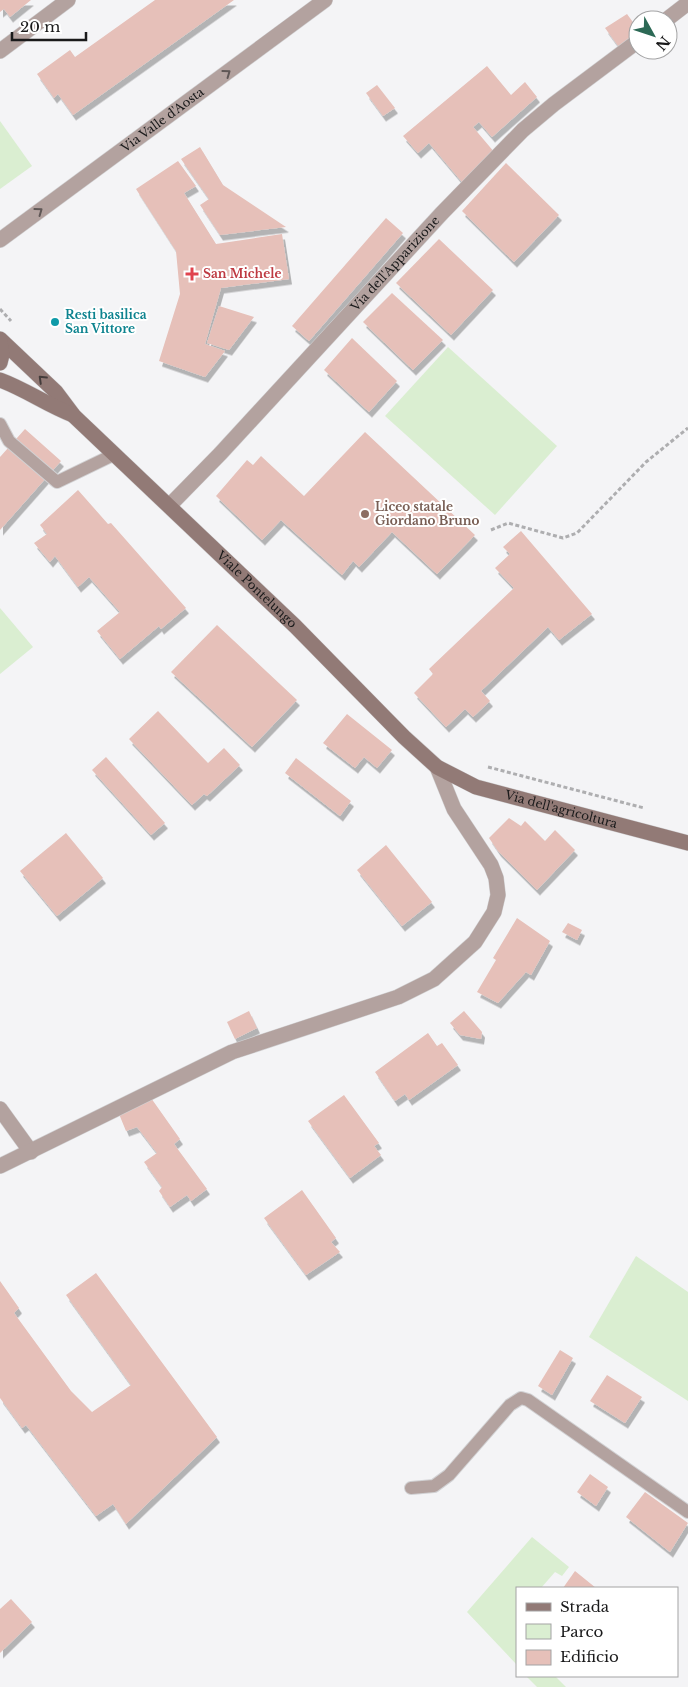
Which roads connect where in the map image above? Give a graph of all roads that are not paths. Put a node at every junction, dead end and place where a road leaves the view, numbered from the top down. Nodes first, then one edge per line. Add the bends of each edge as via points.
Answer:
1 (68, 0) edge
2 (315, 3) edge
3 (688, 3) edge
4 (678, 11) edge
5 (628, 48) edge
6 (0, 50) edge
7 (0, 240) edge
8 (0, 340) edge
9 (0, 363) edge
10 (0, 380) edge
11 (74, 416) junction
12 (0, 424) edge
13 (5, 445) edge
14 (115, 454) junction
15 (170, 505) junction
16 (437, 767) junction
17 (688, 843) edge
18 (0, 1109) edge
19 (30, 1152) junction
20 (0, 1166) edge
21 (411, 1488) dead end
22 (688, 1512) edge

1 - 6 street
7 -> 2 street, Via Valle d'Aosta
3 - 4 street
5 - 15 street, Via dell'Apparizione via 523,130
8 - 9 street
11 -> 8 street, Viale Pontelungo via 56,392
10 - 11 street, Viale Pontelungo
11 - 14 street, Viale Pontelungo
12 - 13 lane
13 - 14 lane via 57,482
14 - 15 street, Viale Pontelungo
15 - 16 street, Viale Pontelungo
16 - 17 street, Via dell'agricoltura via 476,786
16 - 19 street via 454,809 496,878 498,895 494,912 475,942 434,979 398,998 232,1052
18 - 19 street
19 - 20 street
21 - 22 lane via 434,1486 449,1475 510,1405 521,1398

